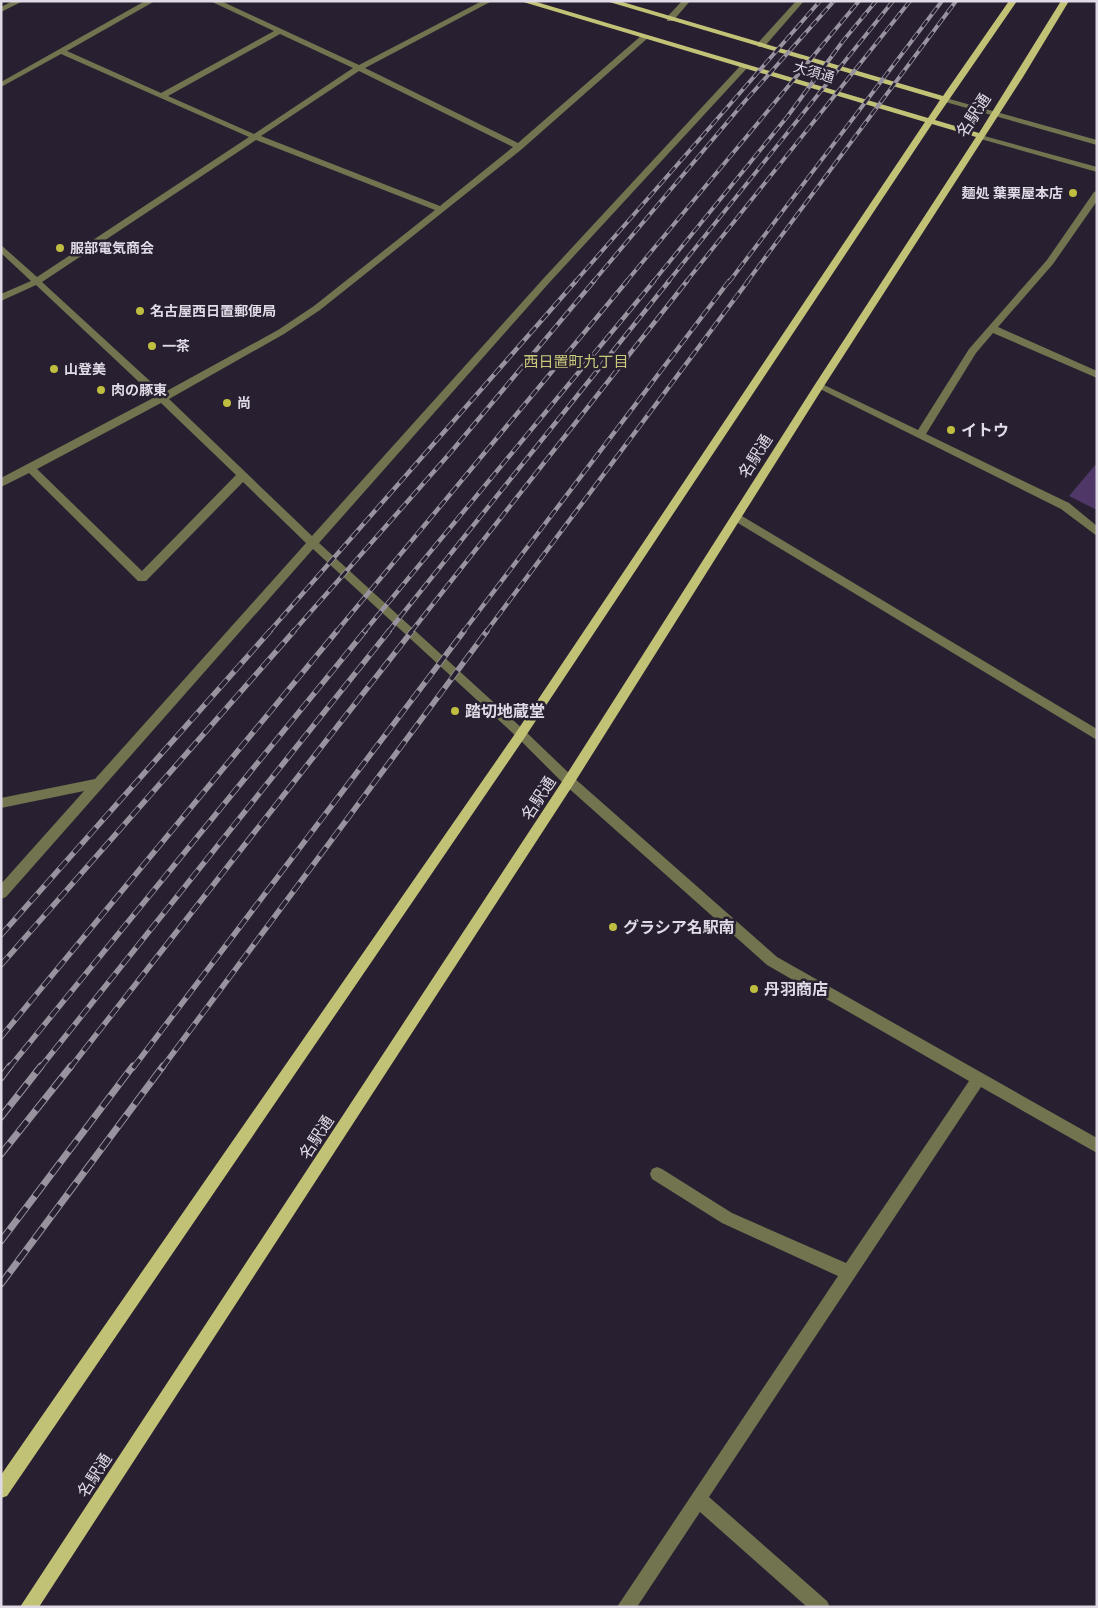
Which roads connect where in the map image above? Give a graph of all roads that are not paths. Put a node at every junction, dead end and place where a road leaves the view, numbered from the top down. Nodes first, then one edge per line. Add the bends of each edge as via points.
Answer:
1 (19, 1) edge
2 (151, 1) edge
3 (214, 1) edge
4 (488, 1) edge
5 (524, 1) edge
6 (610, 1) edge
7 (686, 1) edge
8 (800, 1) edge
9 (1013, 1) edge
10 (1065, 1) edge
11 (1, 10) edge
12 (670, 18) junction
13 (280, 31) junction
14 (645, 36) junction
15 (761, 45) junction
16 (62, 52) junction
17 (745, 66) junction
18 (359, 68) junction
19 (1, 85) edge
20 (162, 95) junction
21 (945, 99) junction
22 (994, 114) junction
23 (930, 122) junction
24 (980, 136) junction
25 (255, 137) junction
26 (1097, 143) edge
27 (519, 147) junction
28 (1097, 170) edge
29 (1097, 194) edge
30 (440, 209) junction
31 (1, 248) edge
32 (37, 281) junction
33 (1, 298) edge
34 (991, 328) junction
35 (1097, 375) edge
36 (819, 386) junction
37 (162, 398) junction
38 (920, 435) junction
39 (30, 468) junction
40 (242, 476) junction
41 (1, 483) edge
42 (737, 517) junction
43 (1097, 532) edge
44 (313, 543) junction
45 (521, 734) junction
46 (1097, 736) edge
47 (569, 781) junction
48 (101, 783) junction
49 (1, 803) edge
50 (1, 893) edge
51 (979, 1078) junction
52 (1097, 1146) edge
53 (656, 1174) dead end
54 (850, 1273) junction
55 (1, 1490) edge
56 (699, 1500) junction
57 (29, 1607) edge
58 (626, 1607) edge
59 (821, 1607) edge

1 - 11 street
2 - 16 street
3 - 13 street
4 - 18 street
5 - 14 main road, 大須通
6 - 12 main road, 大須通
7 - 12 street
8 - 15 street
9 - 21 main road, 名駅通
10 - 22 main road, 名駅通
12 - 15 main road, 大須通
13 - 18 street
13 - 20 street
14 - 17 main road, 大須通
14 - 27 street
15 - 21 main road, 大須通
16 - 19 street
16 - 20 street
17 - 23 main road, 大須通
17 - 44 street via 553,274
18 - 25 street
18 - 27 street
20 - 25 street
21 - 22 street, 大須通
21 - 23 main road, 名駅通
22 - 24 main road, 名駅通
22 - 26 street, 大須通
23 - 24 main road, 大須通
23 - 45 main road, 名駅通
24 - 28 street, 大須通
24 - 36 main road, 名駅通
25 - 30 street
25 - 32 street
27 - 30 street
29 - 34 street via 1050,262
30 - 37 street via 317,308 281,332
31 - 32 street
32 - 33 street
32 - 37 street
34 - 35 street
34 - 38 street via 972,351
36 - 38 street
36 - 42 main road, 名駅通
37 - 39 street
37 - 40 street
38 - 43 street via 1065,506 1090,530
39 - 40 street via 142,578
39 - 41 street
40 - 44 street
42 - 46 street
42 - 47 main road, 名駅通
44 - 45 street
44 - 48 street
45 - 47 street
45 - 55 main road, 名駅通
47 - 51 street via 772,961
47 - 57 main road, 名駅通
48 - 49 street
48 - 50 street
51 - 52 street
51 - 54 street
53 - 54 street via 727,1218
54 - 56 street
56 - 58 street
56 - 59 street

